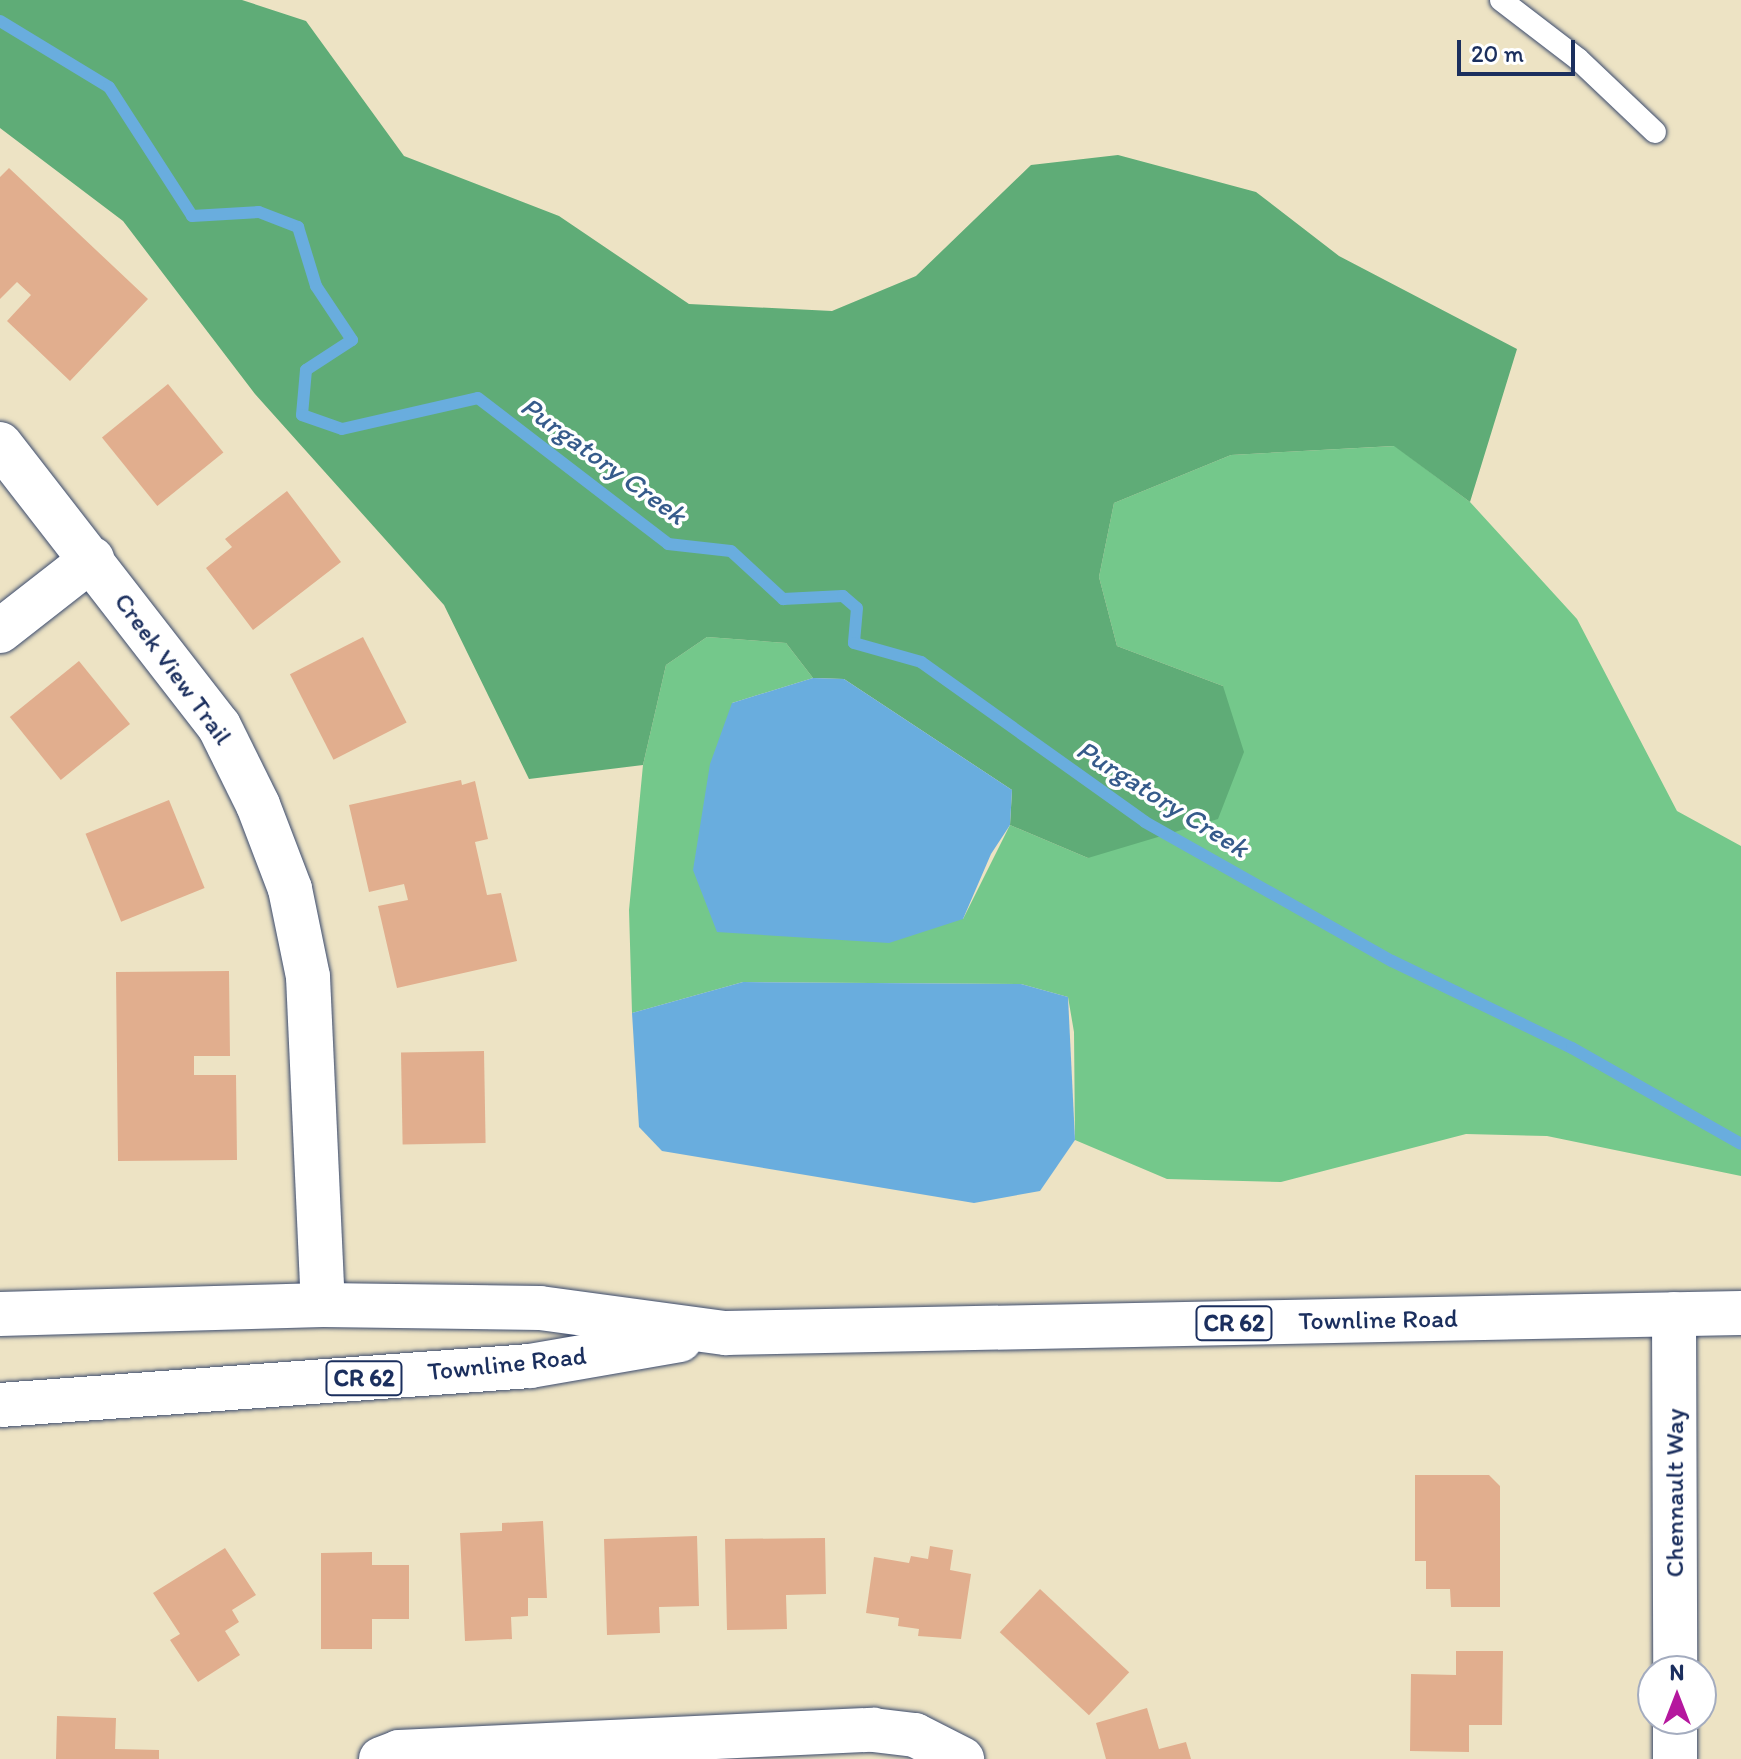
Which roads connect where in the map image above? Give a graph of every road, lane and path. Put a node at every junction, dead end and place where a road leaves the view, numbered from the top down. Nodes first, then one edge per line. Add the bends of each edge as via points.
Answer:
1 (1501, 0) edge
2 (1655, 132) dead end
3 (0, 444) edge
4 (92, 559) junction
5 (0, 631) edge
6 (323, 1305) junction
7 (1741, 1313) edge
8 (0, 1314) edge
9 (1674, 1314) junction
10 (726, 1333) junction
11 (0, 1405) edge
12 (1675, 1655) edge
13 (1675, 1735) edge
14 (381, 1759) edge
15 (962, 1759) edge
16 (1675, 1759) edge

1 - 2 lane via 1578,59
3 - 4 main road, Creek View Trail
4 - 5 main road
4 - 6 main road, Creek View Trail via 219,726 258,805 290,889 309,992
6 - 8 main road, Townline Road / CR 62
6 - 10 main road, Townline Road / CR 62 via 540,1308
7 - 9 main road, Townline Road / CR 62
9 - 10 main road, Townline Road / CR 62
9 - 12 main road, Chennault Way
10 - 11 main road, Townline Road / CR 62 via 530,1366
13 - 16 main road
14 - 15 main road via 399,1752 873,1730 915,1735

